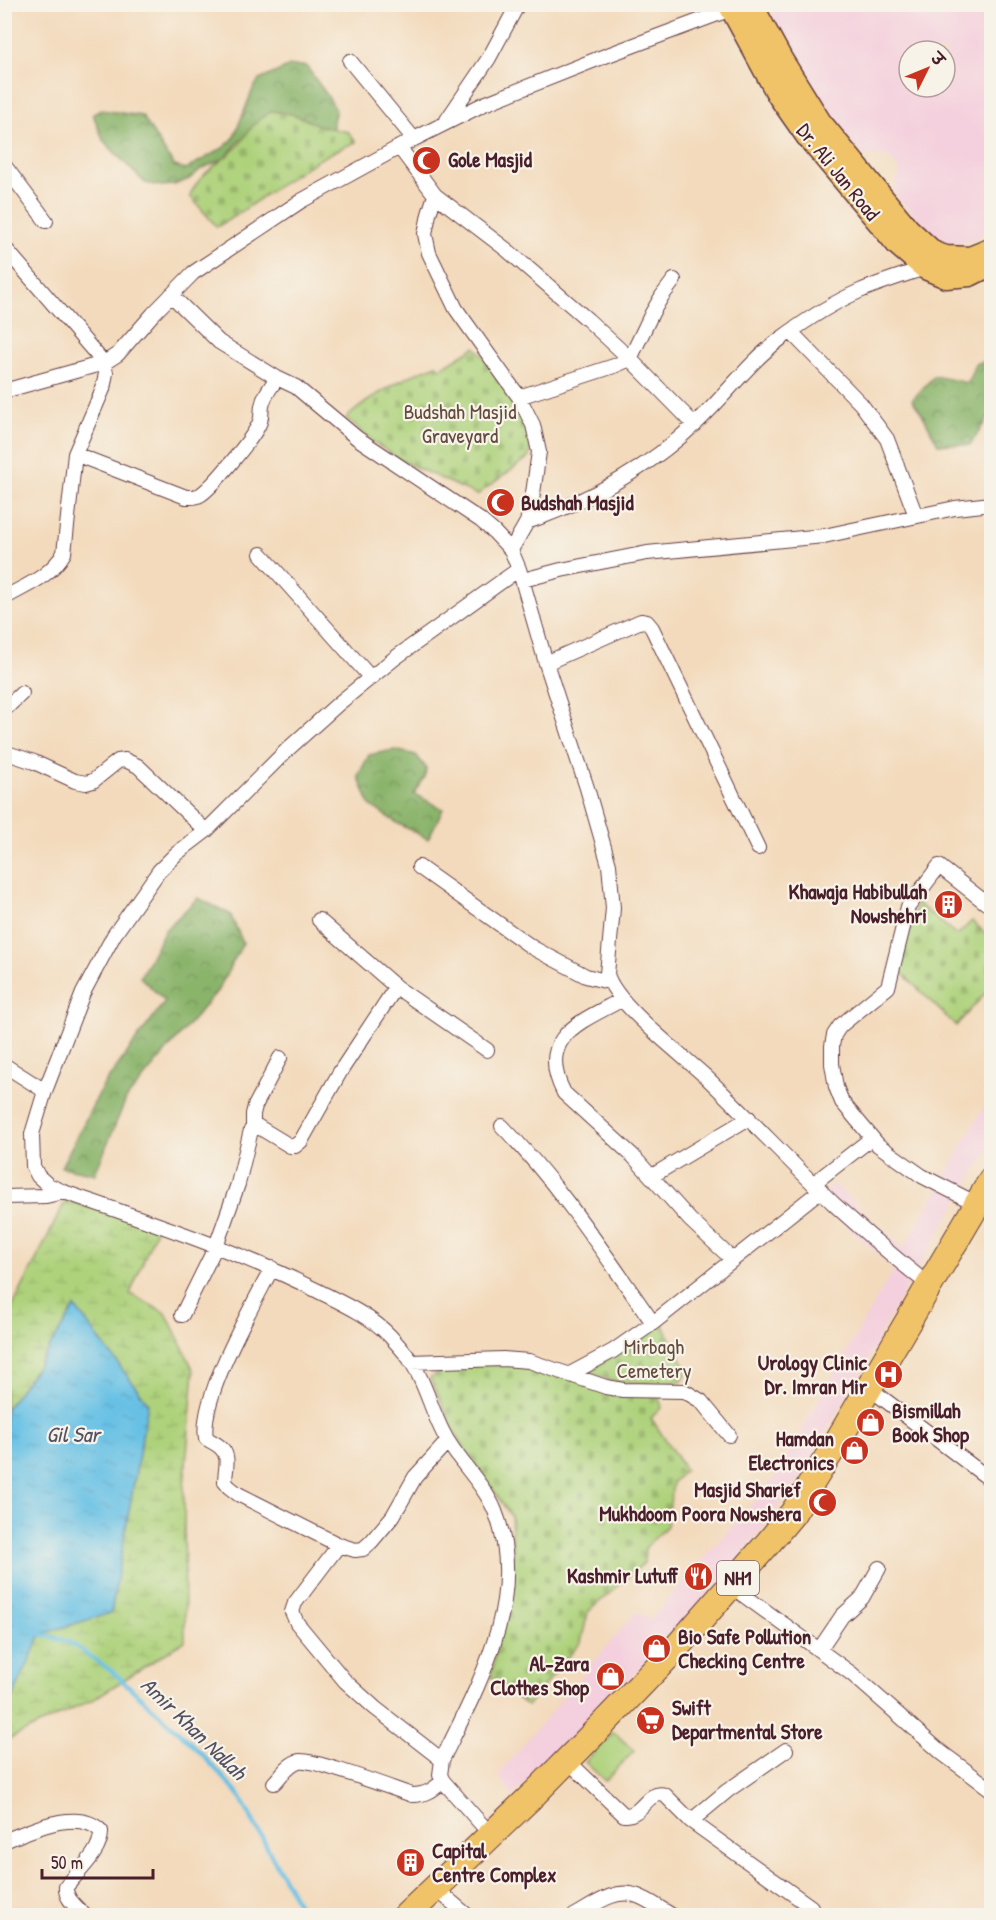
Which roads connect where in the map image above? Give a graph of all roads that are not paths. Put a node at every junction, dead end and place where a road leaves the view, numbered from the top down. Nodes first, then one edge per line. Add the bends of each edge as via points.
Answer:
1 (518, 4) edge
2 (737, 6) edge
3 (350, 62) dead end
4 (446, 122) junction
5 (414, 139) junction
6 (399, 147) junction
7 (4, 165) edge
8 (435, 195) junction
9 (46, 221) dead end
10 (4, 247) edge
11 (992, 249) edge
12 (992, 264) edge
13 (925, 268) junction
14 (674, 280) dead end
15 (171, 296) junction
16 (791, 332) junction
17 (630, 358) junction
18 (104, 363) junction
19 (277, 378) junction
20 (4, 391) edge
21 (519, 397) junction
22 (695, 425) junction
23 (75, 454) junction
24 (992, 504) edge
25 (916, 516) junction
26 (527, 522) junction
27 (511, 550) junction
28 (261, 554) dead end
29 (521, 575) junction
30 (4, 598) edge
31 (546, 663) junction
32 (370, 678) junction
33 (22, 693) dead end
34 (4, 710) edge
35 (4, 752) edge
36 (206, 831) junction
37 (758, 848) dead end
38 (420, 867) dead end
39 (992, 894) edge
40 (319, 920) dead end
41 (609, 982) junction
42 (396, 987) junction
43 (621, 1000) junction
44 (487, 1050) dead end
45 (280, 1058) dead end
46 (4, 1065) edge
47 (45, 1091) junction
48 (749, 1118) junction
49 (502, 1126) dead end
50 (253, 1127) junction
51 (872, 1138) junction
52 (652, 1176) junction
53 (992, 1179) edge
54 (817, 1187) junction
55 (64, 1192) junction
56 (5, 1198) edge
57 (977, 1204) junction
58 (216, 1246) junction
59 (732, 1259) junction
60 (272, 1269) junction
61 (929, 1286) junction
62 (182, 1315) dead end
63 (653, 1323) junction
64 (411, 1362) junction
65 (570, 1374) junction
66 (869, 1388) junction
67 (729, 1435) dead end
68 (447, 1442) junction
69 (992, 1481) edge
70 (339, 1545) junction
71 (879, 1568) dead end
72 (731, 1586) junction
73 (819, 1650) junction
74 (786, 1750) dead end
75 (442, 1760) junction
76 (567, 1760) junction
77 (443, 1781) junction
78 (274, 1783) dead end
79 (992, 1790) edge
80 (691, 1821) junction
81 (491, 1835) junction
82 (4, 1841) edge
83 (435, 1888) junction
84 (811, 1907) dead end
85 (85, 1916) edge
86 (406, 1916) edge
87 (468, 1916) edge
88 (574, 1916) edge
89 (673, 1916) edge

1 - 4 street via 489,58
2 - 4 street
2 - 11 main road, Dr. Ali Jan Road via 781,59 820,122 908,229 934,253 946,257 970,258
2 - 13 main road, Dr. Ali Jan Road via 779,96 807,136 898,245
3 - 5 street
4 - 5 street
5 - 6 street
6 - 8 street
6 - 15 street via 262,226 193,273
7 - 9 street
8 - 17 street via 507,250
8 - 21 street via 425,234 429,253 456,309
10 - 18 street
12 - 13 main road, Dr. Ali Jan Road via 970,275 946,277
13 - 16 street via 859,291
14 - 17 street
15 - 18 street via 118,354
15 - 19 street via 219,342
16 - 22 street via 776,342
16 - 25 street via 861,405 887,439
17 - 21 street
17 - 22 street
18 - 20 street
18 - 23 street via 103,389
19 - 23 street via 266,393 259,424 250,439 196,497
19 - 27 street via 296,387 357,438 480,520
21 - 26 street via 533,425 539,452
22 - 26 street via 604,490
23 - 30 street via 64,553 46,574
24 - 25 street
25 - 29 street via 824,536 648,553
26 - 27 street
27 - 29 street
28 - 32 street
29 - 31 street
29 - 32 street
31 - 37 street via 641,621 647,622
31 - 41 street via 609,865 614,908
32 - 36 street via 288,749
33 - 34 street
35 - 36 street via 86,783 125,760 138,766
36 - 47 street via 159,871 114,935 83,993
38 - 41 street via 533,948 586,976
39 - 51 street via 986,903 939,866 908,908 888,987 834,1035 832,1064 839,1095
40 - 42 street
41 - 43 street
42 - 44 street
42 - 50 street via 340,1072 301,1141 290,1146
43 - 48 street
43 - 52 street via 567,1032 554,1057 557,1079 564,1092
45 - 50 street via 255,1106
46 - 47 street
47 - 55 street via 32,1134 33,1166 48,1185
48 - 52 street
48 - 54 street
49 - 63 street via 567,1201
50 - 58 street
51 - 54 street
51 - 57 street via 922,1176
52 - 59 street via 690,1220
53 - 57 highway, NH1
54 - 59 street
54 - 61 street
55 - 56 street
55 - 58 street
57 - 61 highway, NH1
58 - 60 street
58 - 62 street
59 - 63 street
60 - 64 street via 366,1317 389,1335
60 - 70 street via 219,1377 211,1399 206,1438 226,1455 225,1482 229,1488
61 - 66 highway, NH1
63 - 65 street
64 - 65 street via 503,1359 529,1361
64 - 68 street
65 - 67 street via 623,1390 684,1391 701,1401
66 - 69 street
66 - 72 highway, NH1 via 793,1513
68 - 70 street via 419,1471 393,1516 371,1542 355,1550
68 - 75 street via 494,1508 503,1534 508,1576 484,1675
70 - 75 street via 295,1603 292,1612 297,1623 345,1680
71 - 73 street via 862,1598 842,1616
72 - 73 street
72 - 76 highway, NH1
73 - 79 street
74 - 80 street via 726,1791
75 - 77 street
76 - 80 street via 624,1815 635,1813 659,1793
76 - 81 highway, NH1
77 - 78 street via 423,1795 412,1795 300,1760
77 - 81 street
80 - 84 street
81 - 83 highway, NH1
82 - 85 street via 53,1823 78,1821 95,1825 101,1831 101,1839 65,1893
83 - 86 highway, NH1
83 - 87 street
88 - 89 street via 625,1892

